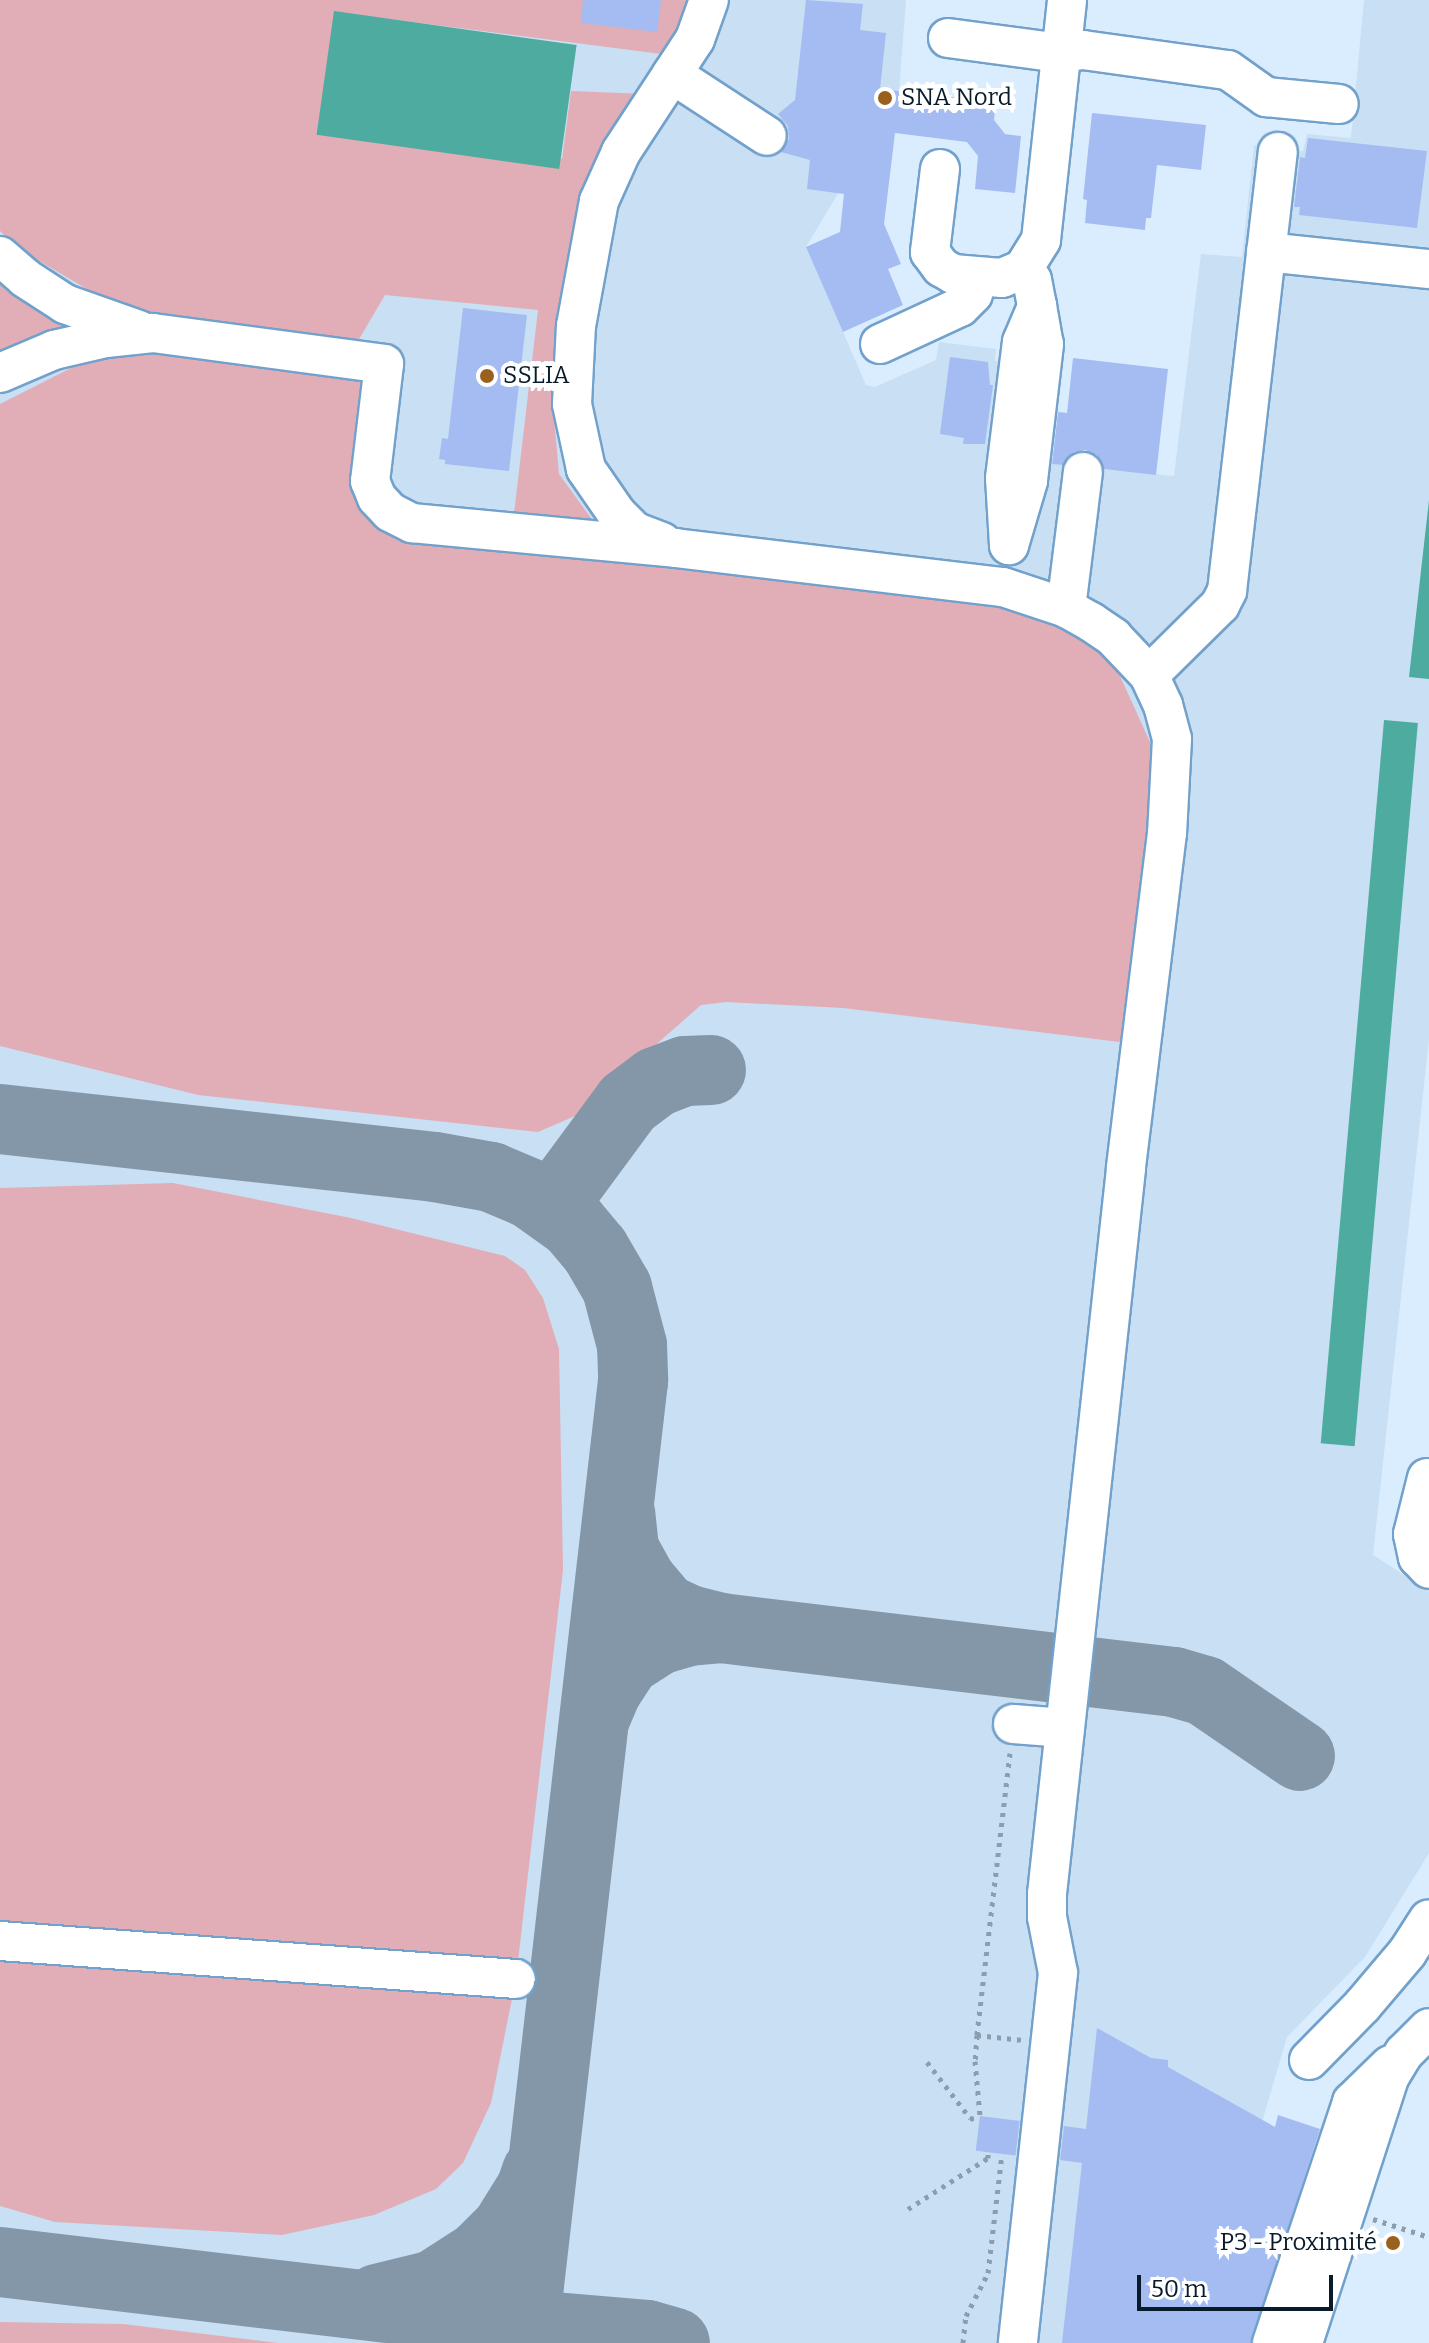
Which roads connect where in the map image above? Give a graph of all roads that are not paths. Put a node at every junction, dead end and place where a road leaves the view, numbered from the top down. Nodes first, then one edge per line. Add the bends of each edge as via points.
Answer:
1 (709, 0) edge
2 (1067, 0) edge
3 (948, 38) dead end
4 (1061, 53) junction
5 (672, 74) junction
6 (1339, 104) dead end
7 (767, 136) dead end
8 (1278, 152) dead end
9 (940, 169) dead end
10 (1266, 252) junction
11 (0, 256) edge
12 (1023, 269) junction
13 (1429, 269) edge
14 (976, 278) junction
15 (153, 333) junction
16 (880, 344) dead end
17 (0, 373) edge
18 (1083, 472) dead end
19 (675, 548) junction
20 (1003, 587) junction
21 (1066, 608) junction
22 (1149, 675) junction
23 (1428, 1493) edge
24 (1429, 1544) edge
25 (1429, 1569) edge
26 (1013, 1724) road end
27 (1065, 1728) junction
28 (1429, 1919) edge
29 (0, 1941) edge
30 (516, 1979) dead end
31 (1417, 2040) edge
32 (1309, 2060) dead end
33 (1018, 2343) edge
34 (1272, 2343) edge
35 (1303, 2343) edge

1 - 5 lane via 695,39
2 - 4 lane
3 - 4 lane
4 - 6 lane via 1083,50 1228,70 1266,97
4 - 12 lane via 1041,240
5 - 7 lane
5 - 19 lane via 621,152 599,201 576,326 572,404 586,469 617,514 634,531
8 - 10 lane
9 - 14 lane via 930,252 953,274
10 - 13 lane
10 - 22 lane via 1227,591 1220,605
11 - 15 lane via 65,304
12 - 14 lane via 1002,278
12 - 20 lane via 1032,280 1037,306 1022,342 1005,478 1009,545
14 - 16 lane via 973,294 960,307
15 - 17 lane via 54,350
15 - 19 lane via 384,364 370,481 390,512 412,523
18 - 21 lane
19 - 20 lane
20 - 21 lane
21 - 22 lane via 1113,637
22 - 27 lane via 1172,739 1167,833
23 - 24 lane via 1422,1531
23 - 25 lane via 1413,1534 1418,1557
26 - 27 lane
27 - 33 lane via 1047,1894 1058,1973
28 - 32 lane via 1362,2006
29 - 30 lane
31 - 34 lane via 1352,2102
31 - 35 lane via 1390,2076

